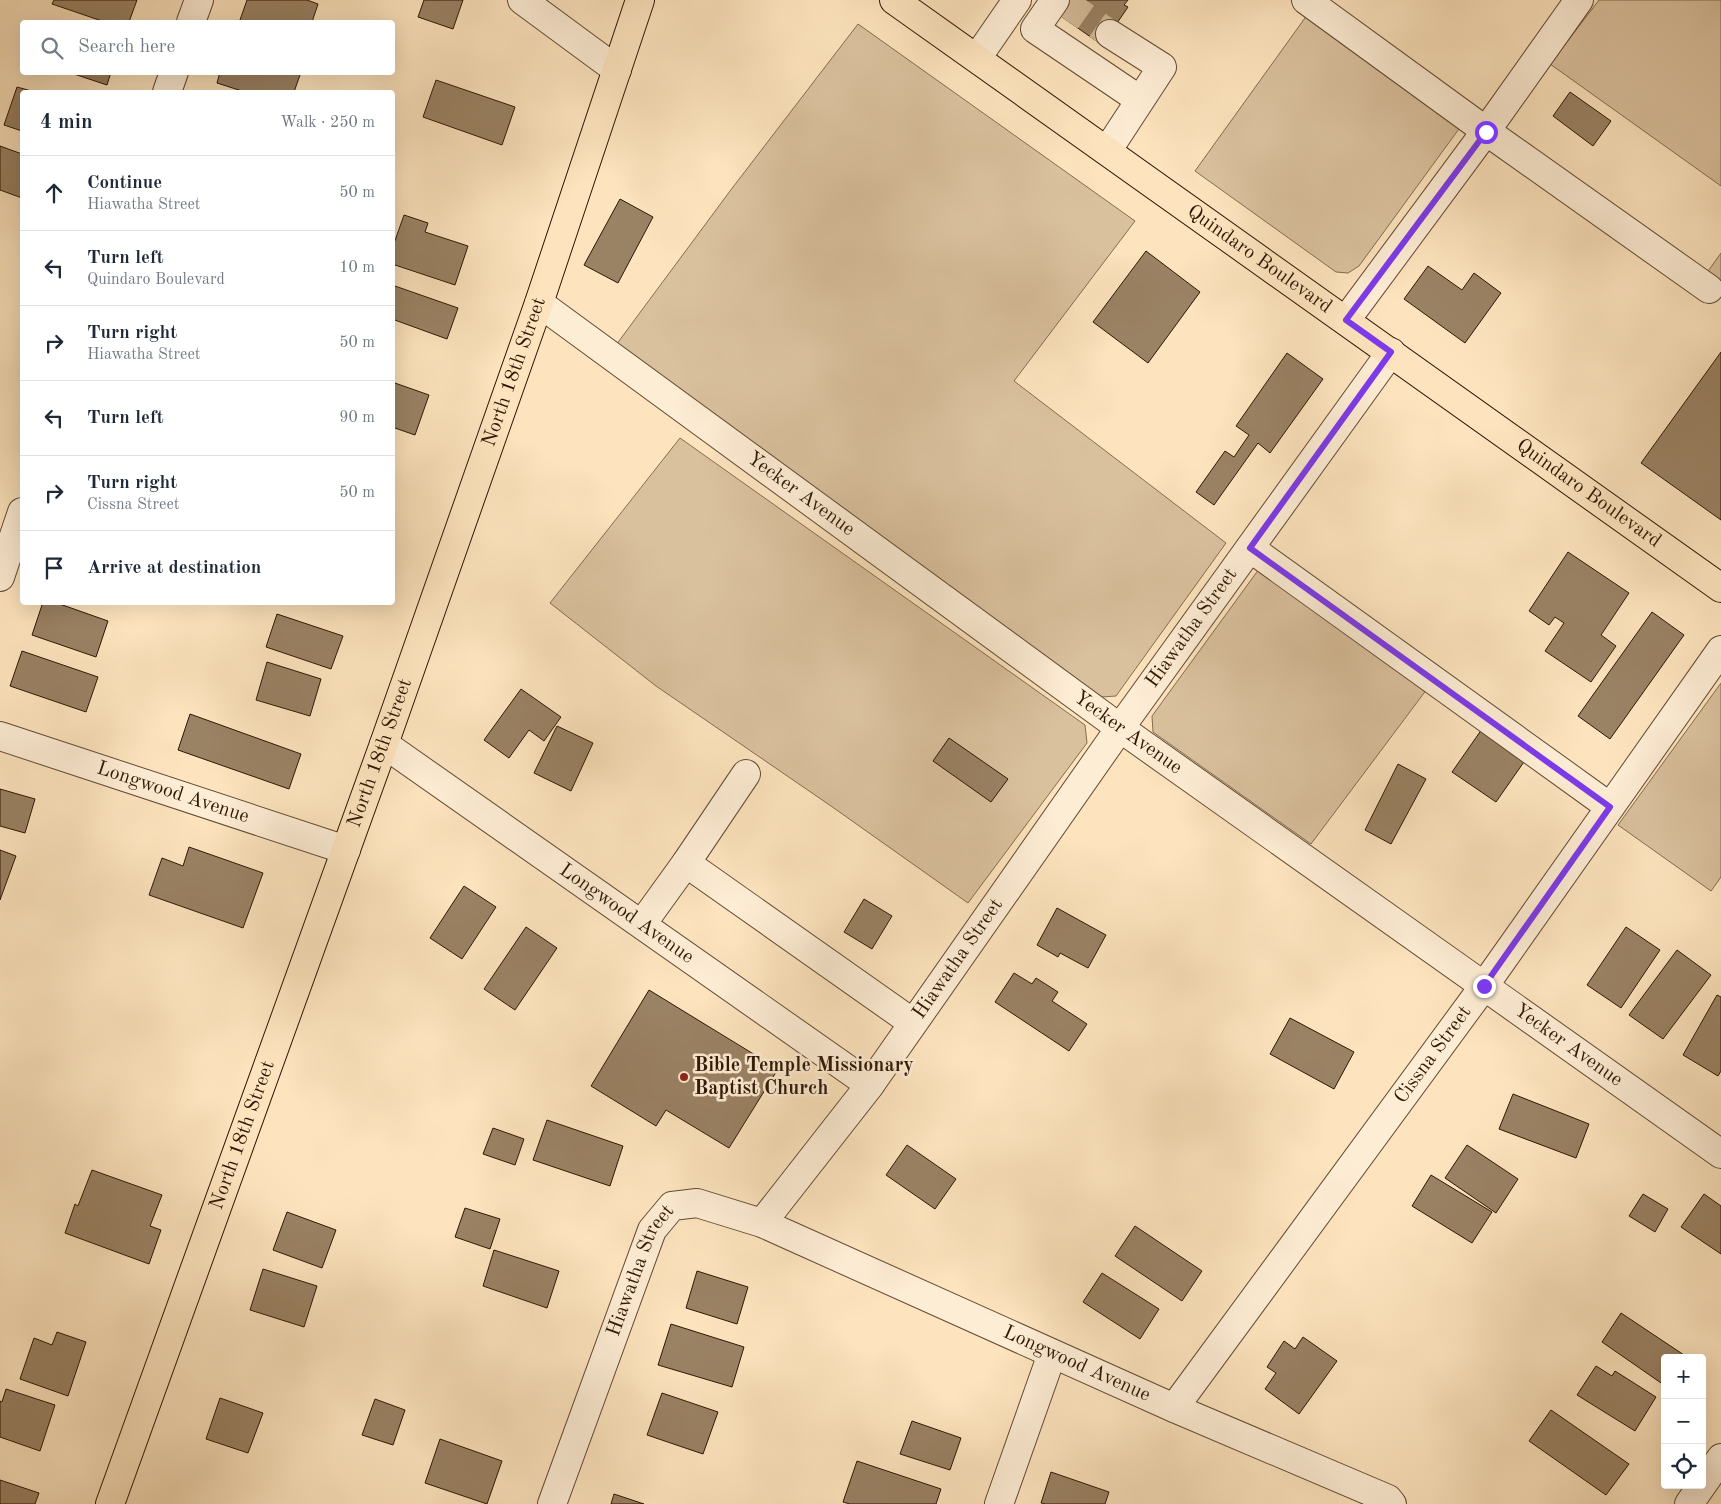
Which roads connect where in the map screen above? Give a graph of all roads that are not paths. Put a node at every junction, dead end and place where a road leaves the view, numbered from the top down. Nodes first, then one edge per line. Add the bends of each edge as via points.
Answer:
1 (199, 0) edge
2 (522, 0) edge
3 (640, 0) edge
4 (894, 0) edge
5 (1017, 0) edge
6 (1060, 0) edge
7 (1306, 0) edge
8 (1579, 0) edge
9 (192, 20) edge
10 (1115, 26) tunnel mouth
11 (977, 58) junction
12 (617, 70) junction
13 (173, 75) edge
14 (168, 90) edge
15 (1140, 100) junction
16 (1486, 132) junction
17 (1107, 151) junction
18 (1709, 289) dead end
19 (539, 303) junction
20 (1346, 320) junction
21 (1391, 352) junction
22 (20, 518) edge
23 (1250, 548) junction
24 (0, 577) edge
25 (1721, 588) edge
26 (1721, 650) edge
27 (1120, 728) junction
28 (0, 736) edge
29 (384, 744) junction
30 (746, 774) dead end
31 (1610, 807) junction
32 (346, 850) junction
33 (686, 863) junction
34 (642, 924) junction
35 (1484, 986) junction
36 (913, 1023) junction
37 (870, 1085) junction
38 (1721, 1154) edge
39 (762, 1223) junction
40 (1052, 1354) junction
41 (1174, 1408) junction
42 (1721, 1458) edge
43 (110, 1504) edge
44 (552, 1504) edge
45 (999, 1504) edge
46 (1392, 1504) edge
47 (1689, 1504) edge

1 - 9 street
2 - 12 street
3 - 12 main road, North 18th Street
4 - 11 main road, Quindaro Boulevard
5 - 11 street
6 - 15 street via 1035,29
7 - 16 street
8 - 16 street
10 - 15 street via 1162,67
11 - 17 main road, Quindaro Boulevard
12 - 19 main road, North 18th Street
13 - 14 street
15 - 17 street
16 - 18 street
16 - 20 street
17 - 20 main road, Quindaro Boulevard
19 - 27 street, Yecker Avenue
19 - 29 main road, North 18th Street
20 - 21 main road, Quindaro Boulevard
21 - 23 street, Hiawatha Street
21 - 25 main road, Quindaro Boulevard
22 - 24 street
23 - 27 street, Hiawatha Street
23 - 31 street
26 - 31 street, Cissna Street
27 - 35 street, Yecker Avenue
27 - 36 street, Hiawatha Street
28 - 32 street, Longwood Avenue
29 - 32 main road, North 18th Street
29 - 34 street, Longwood Avenue
30 - 33 street
31 - 35 street, Cissna Street
32 - 43 main road, North 18th Street
33 - 34 street
33 - 36 street
34 - 37 street, Longwood Avenue
35 - 38 street, Yecker Avenue
35 - 41 street, Cissna Street
36 - 37 street, Hiawatha Street
37 - 39 street, Hiawatha Street
39 - 40 street, Longwood Avenue
39 - 44 street, Hiawatha Street via 697,1203 672,1206 652,1230
40 - 41 street, Longwood Avenue
40 - 45 street
41 - 46 street, Longwood Avenue via 1388,1499
42 - 47 street

